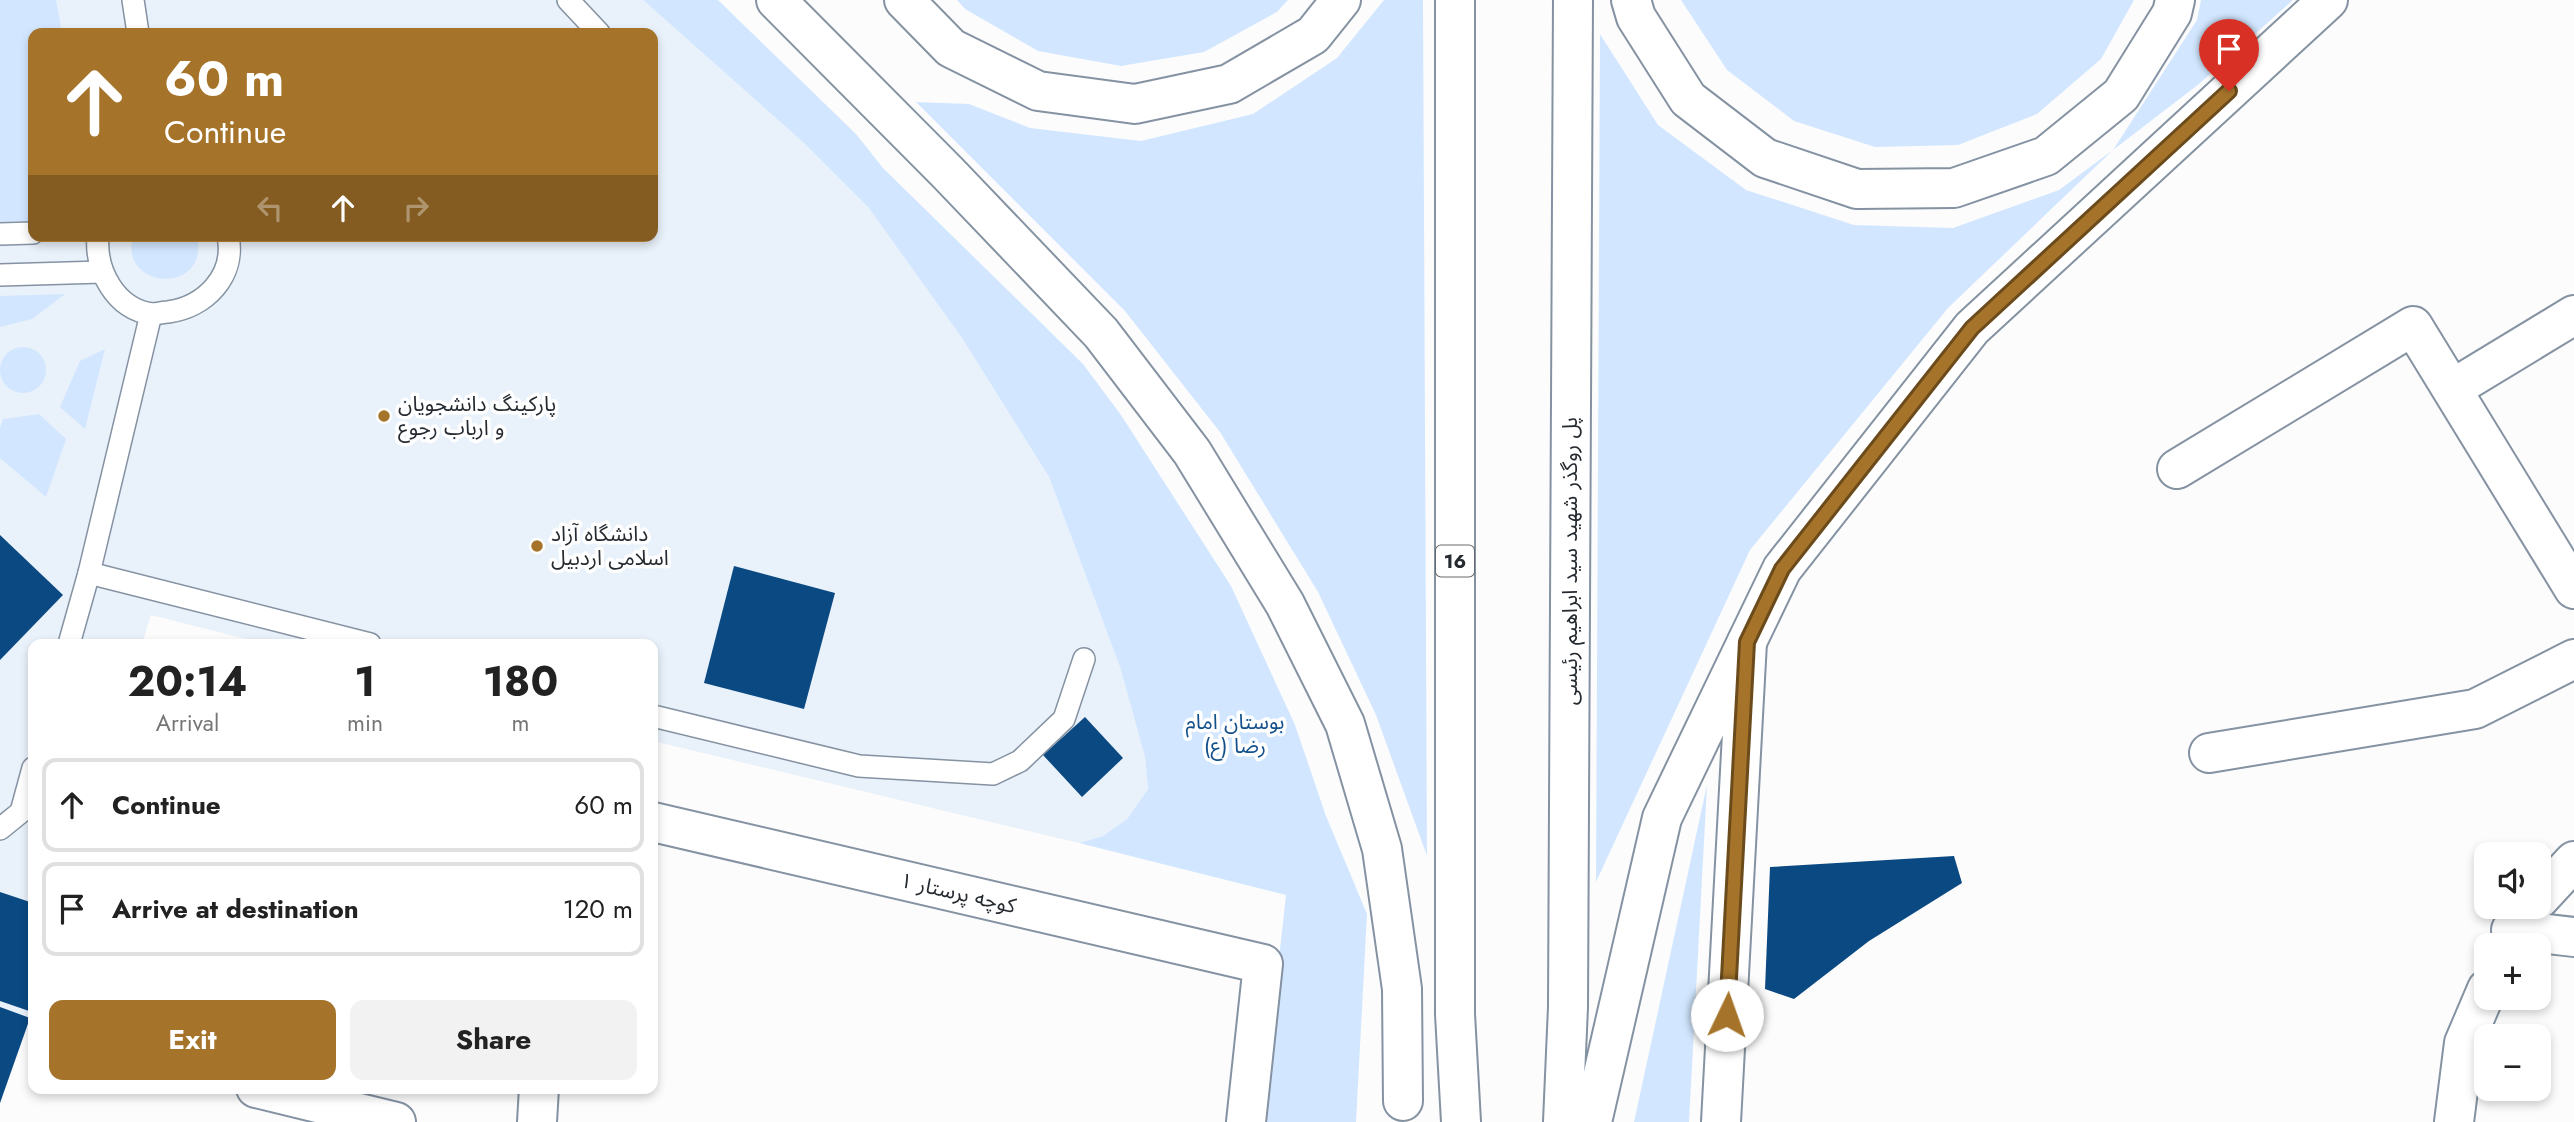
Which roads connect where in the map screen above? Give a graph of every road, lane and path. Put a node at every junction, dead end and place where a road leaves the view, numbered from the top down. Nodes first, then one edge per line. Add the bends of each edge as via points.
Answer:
1 (133, 0) edge
2 (568, 0) edge
3 (776, 0) edge
4 (904, 0) edge
5 (1341, 0) edge
6 (1455, 0) edge
7 (1573, 0) edge
8 (1631, 0) edge
9 (2175, 0) edge
10 (2328, 0) edge
11 (137, 28) edge
12 (594, 28) edge
13 (28, 233) edge
14 (0, 234) edge
15 (98, 242) edge
16 (229, 242) edge
17 (102, 272) junction
18 (0, 275) edge
19 (151, 314) junction
20 (2574, 315) edge
21 (2452, 389) junction
22 (2176, 469) dead end
23 (89, 573) junction
24 (2574, 589) edge
25 (70, 639) edge
26 (350, 639) edge
27 (1747, 642) junction
28 (1084, 659) dead end
29 (2574, 659) edge
30 (658, 717) edge
31 (2209, 753) dead end
32 (28, 787) edge
33 (658, 823) edge
34 (0, 829) edge
35 (2574, 861) edge
36 (2551, 886) edge
37 (2516, 927) edge
38 (2574, 937) edge
39 (2478, 1010) edge
40 (281, 1094) edge
41 (539, 1094) edge
42 (1403, 1111) edge
43 (396, 1122) edge
44 (537, 1122) edge
45 (1246, 1122) edge
46 (1461, 1122) edge
47 (1563, 1122) edge
48 (1592, 1122) edge
49 (1721, 1122) edge
50 (2454, 1122) edge

1 - 11 lane
2 - 12 lane
3 - 42 main road via 1101,333 1192,452 1285,604 1345,724 1382,849 1402,989
4 - 5 main road via 951,48 1038,91 1135,104 1229,84 1312,35
6 - 46 main road, 16 via 1455,1014
7 - 47 main road, پل روگذر شهید سید ابراهیم رئیسی via 1569,993
8 - 9 main road via 1636,17 1688,99 1765,158 1857,189 1955,188 2046,156 2121,95 2172,13
10 - 27 main road via 1972,328 1782,569
13 - 14 lane
15 - 17 lane
16 - 19 lane via 227,266 204,299 187,309
17 - 18 lane
17 - 19 lane via 128,303
19 - 23 lane
20 - 21 main road
21 - 22 main road via 2413,326
21 - 24 main road
23 - 25 lane
23 - 26 lane
27 - 48 main road via 1662,818
27 - 49 main road
28 - 30 lane via 1064,719 1020,761 993,775 859,766
29 - 31 main road via 2475,709
32 - 34 lane via 21,813
33 - 45 main road, کوچه پرستار ۱ via 1264,964
35 - 36 main road
37 - 38 main road
39 - 50 main road via 2464,1043
40 - 43 main road
41 - 44 main road

